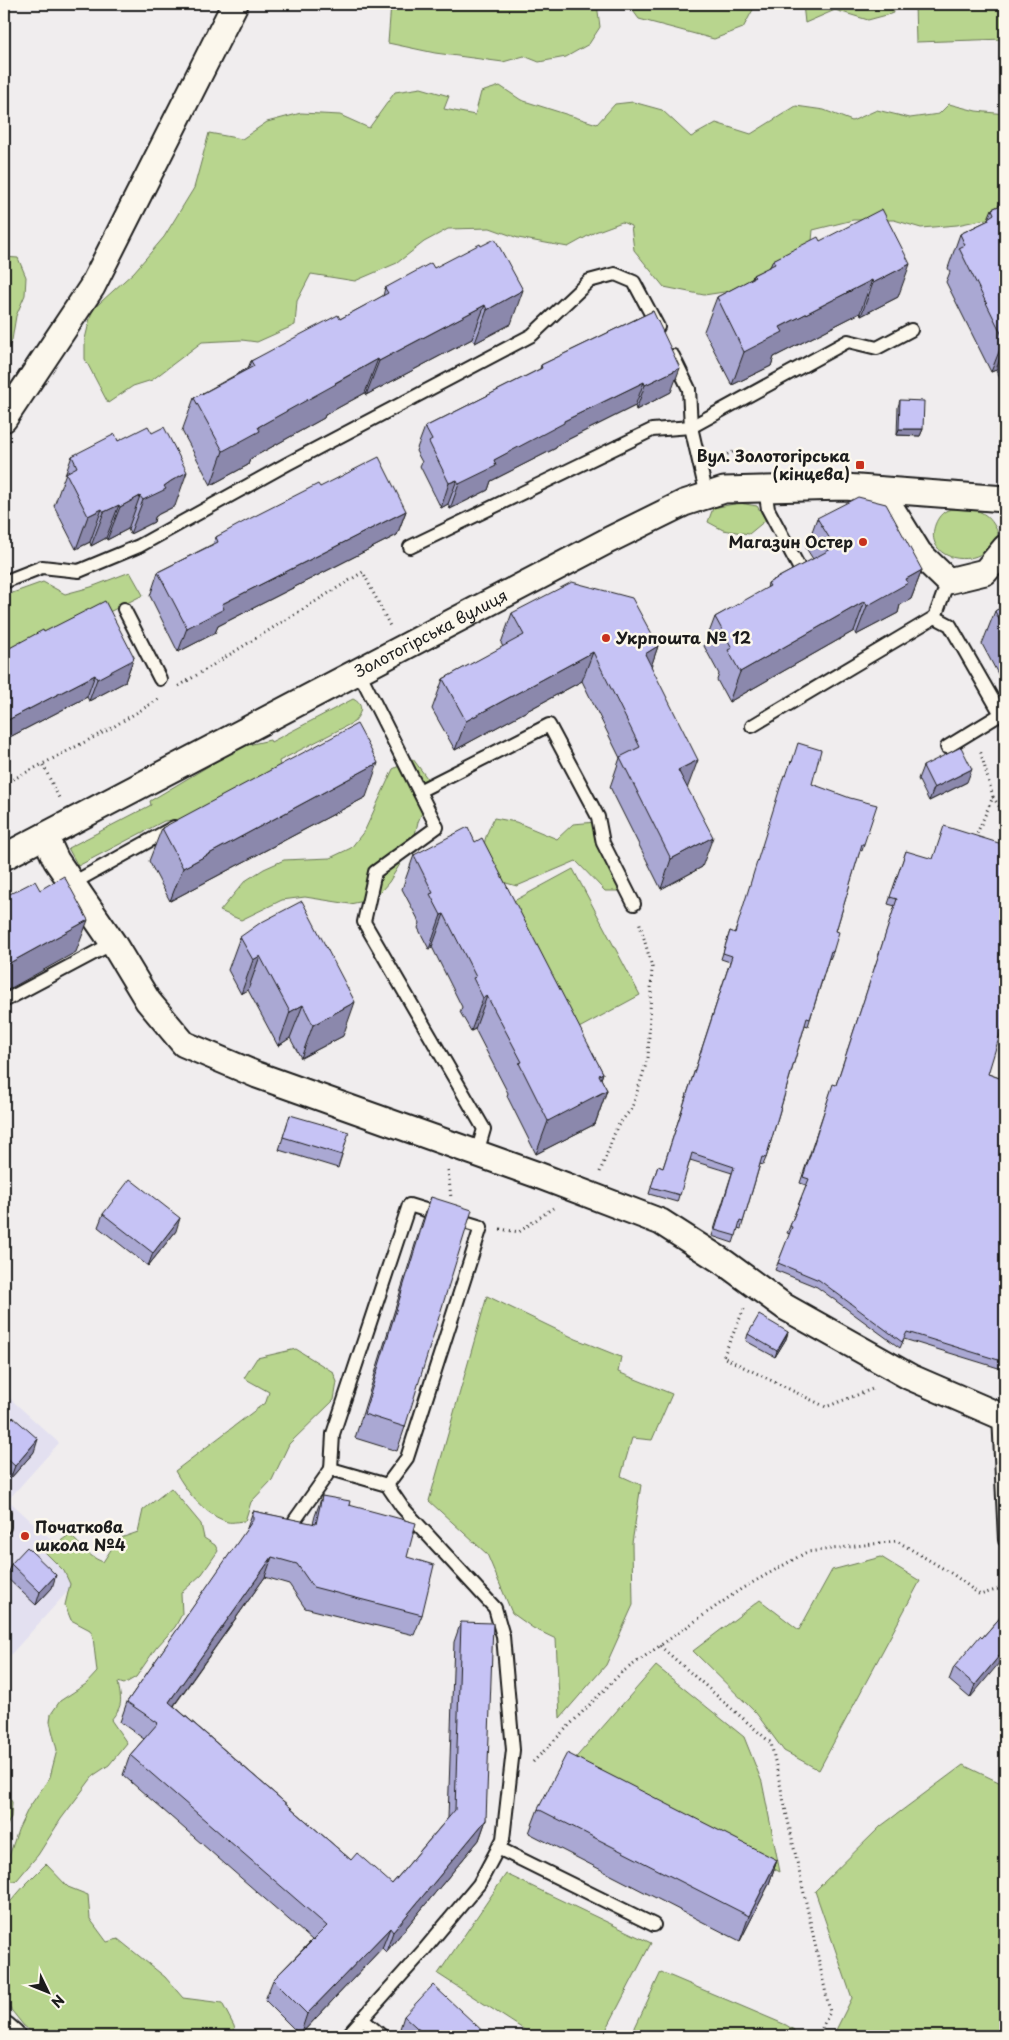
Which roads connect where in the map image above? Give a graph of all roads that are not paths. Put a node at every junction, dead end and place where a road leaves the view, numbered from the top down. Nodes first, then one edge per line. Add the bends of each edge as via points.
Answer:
1 (236, 4) edge
2 (912, 330) dead end
3 (4, 419) edge
4 (691, 427) junction
5 (765, 489) junction
6 (880, 490) junction
7 (707, 496) junction
8 (1005, 499) edge
9 (410, 547) dead end
10 (1005, 548) edge
11 (802, 572) edge
12 (948, 581) junction
13 (4, 582) edge
14 (124, 609) dead end
15 (935, 617) junction
16 (359, 672) junction
17 (160, 679) dead end
18 (1003, 713) edge
19 (752, 726) dead end
20 (947, 747) dead end
21 (419, 791) junction
22 (187, 820) edge
23 (44, 836) junction
24 (4, 857) edge
25 (68, 881) junction
26 (634, 904) road end
27 (112, 943) junction
28 (4, 1001) edge
29 (478, 1153) junction
30 (1002, 1416) edge
31 (331, 1469) junction
32 (387, 1485) junction
33 (4, 1512) edge
34 (295, 1520) edge
35 (4, 1527) edge
36 (1005, 1540) edge
37 (498, 1848) junction
38 (654, 1925) dead end
39 (362, 2019) junction
40 (4, 2029) edge
41 (12, 2036) edge
42 (347, 2036) edge
43 (382, 2036) edge

1 - 3 street via 92,287
2 - 4 lane via 877,348 848,342
4 - 7 lane
4 - 9 lane via 652,430
4 - 13 lane via 689,389 634,282 615,274 589,281 532,335 139,546 78,571 42,566
5 - 6 street, Золотогірська вулиця via 845,487
5 - 7 street, Золотогірська вулиця via 724,490
5 - 11 lane via 768,509
6 - 8 street, Золотогірська вулиця
6 - 12 street via 920,553
7 - 16 street, Золотогірська вулиця via 684,503 609,540
10 - 12 street via 985,572
12 - 15 lane
14 - 17 lane
15 - 18 lane via 950,626
15 - 19 lane
16 - 21 lane
16 - 23 street, Золотогірська вулиця
18 - 20 lane
21 - 26 lane via 550,725 598,817 603,843
21 - 29 lane via 437,827 375,872 364,922 484,1129
22 - 25 lane
23 - 24 street, Золотогірська вулиця
23 - 25 street
25 - 27 street
27 - 28 lane
27 - 29 street via 148,1002 184,1044 257,1075
29 - 30 street via 661,1222 785,1307 910,1377
30 - 36 lane
31 - 32 lane
31 - 32 lane via 333,1434 409,1205 481,1227 407,1458
31 - 34 lane
32 - 37 lane via 402,1508 495,1608 503,1636 513,1750 503,1839
33 - 35 lane
37 - 38 lane
37 - 39 lane via 479,1884
39 - 42 lane
39 - 43 lane
40 - 41 street

